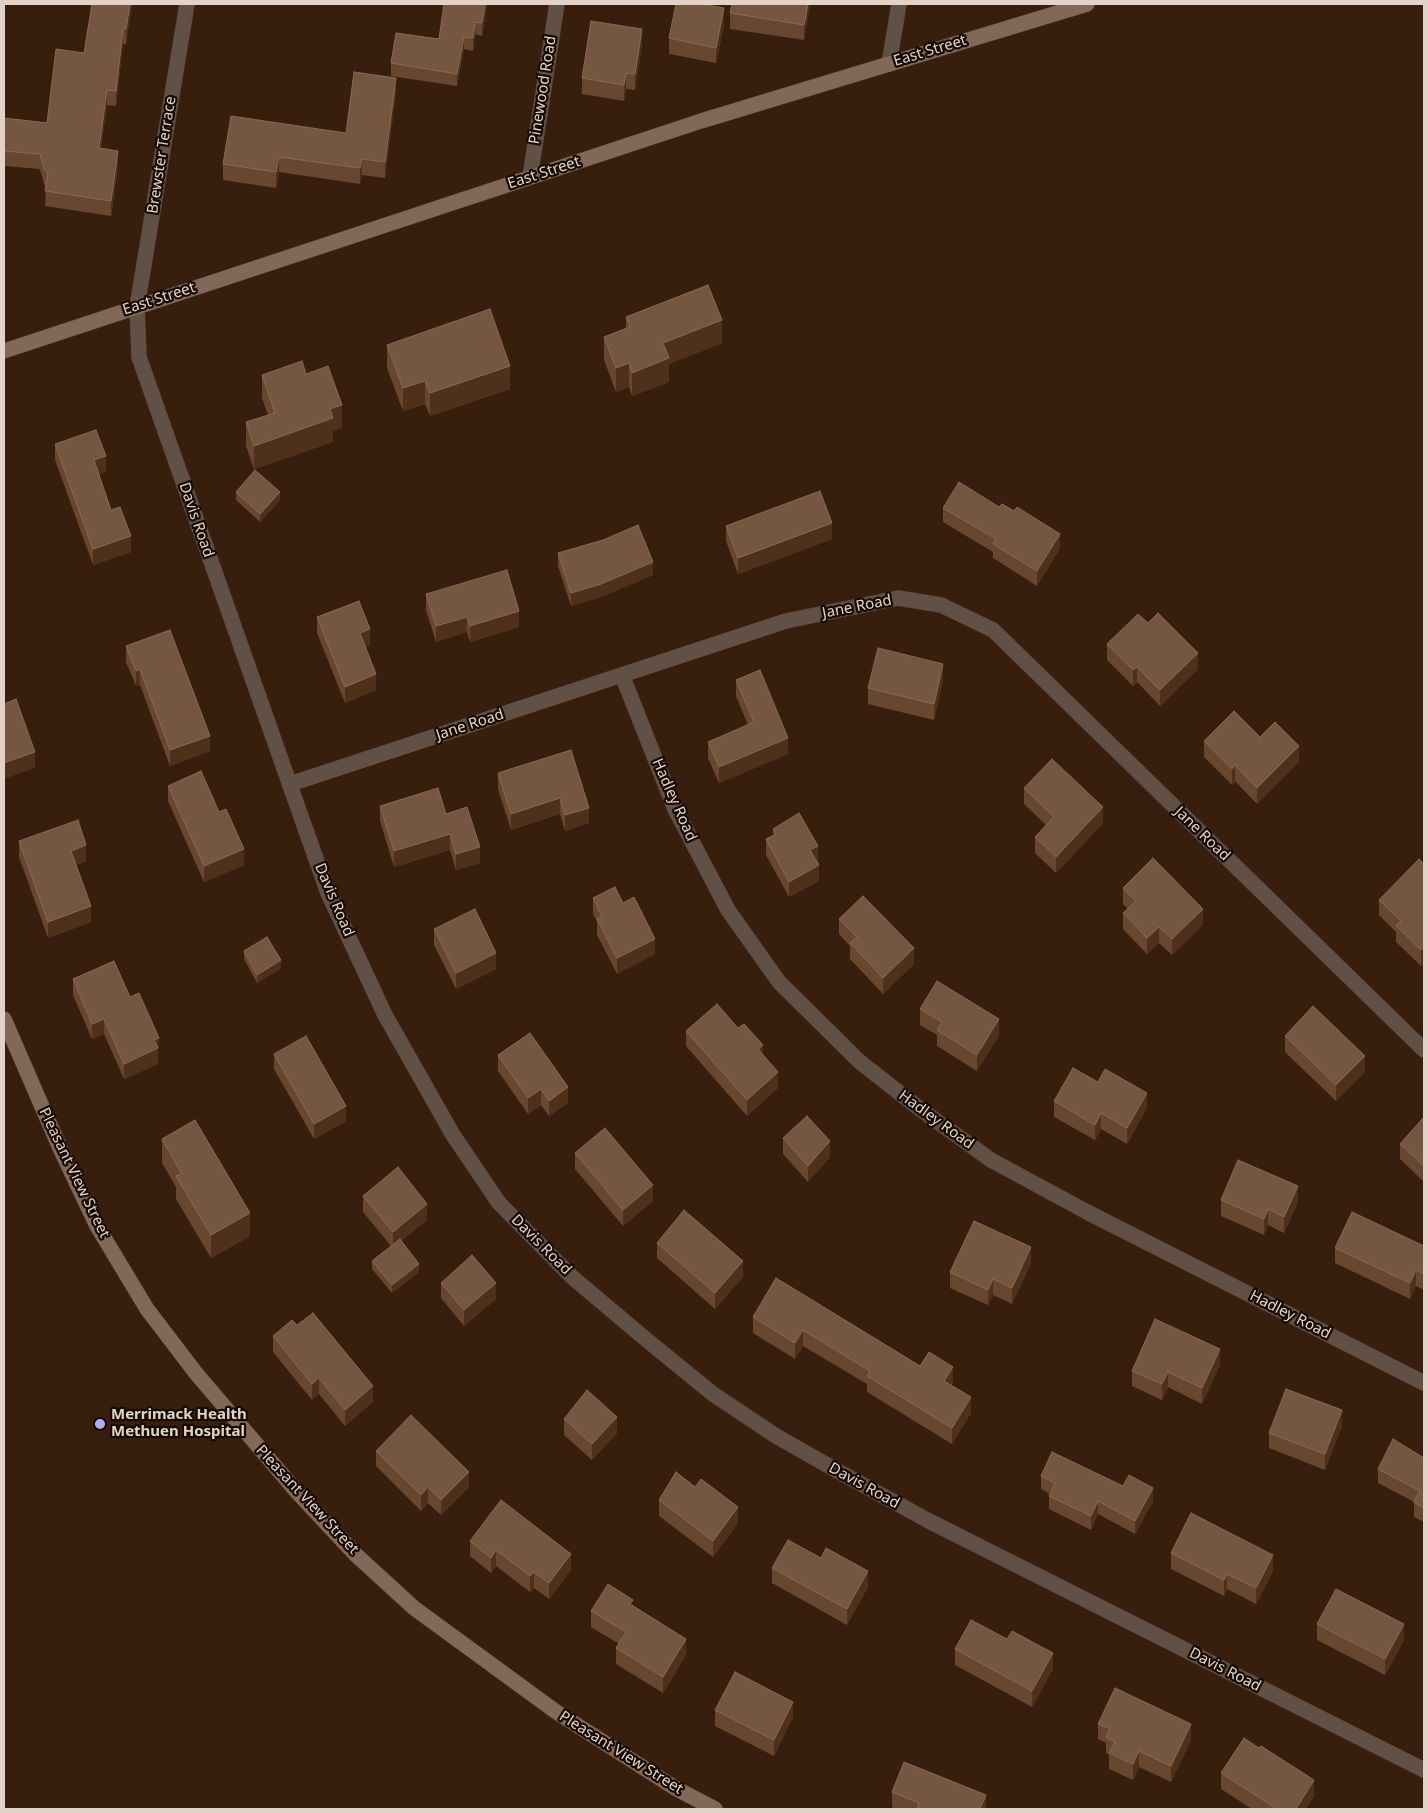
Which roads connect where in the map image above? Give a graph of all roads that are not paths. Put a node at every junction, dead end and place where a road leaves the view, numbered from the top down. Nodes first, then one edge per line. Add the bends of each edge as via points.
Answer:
1 (187, 4) edge
2 (557, 4) edge
3 (899, 4) edge
4 (1087, 4) edge
5 (889, 64) junction
6 (530, 177) junction
7 (137, 307) junction
8 (4, 351) edge
9 (622, 675) junction
10 (290, 784) junction
11 (4, 1019) edge
12 (1424, 1050) edge
13 (1424, 1383) edge
14 (1424, 1770) edge
15 (715, 1809) edge

1 - 7 street, Brewster Terrace
2 - 6 street, Pinewood Road
3 - 5 street
4 - 5 main road, East Street
5 - 6 main road, East Street
6 - 7 main road, East Street
7 - 8 main road, East Street
7 - 10 street, Davis Road via 139,357
9 - 10 street, Jane Road
9 - 12 street, Jane Road via 786,621 898,598 941,605 993,630
9 - 13 street, Hadley Road via 675,809 728,910 779,982 860,1062 991,1160 1086,1212
10 - 14 street, Davis Road via 328,893 385,1015 449,1126 499,1203 572,1277 713,1394 784,1441 929,1521
11 - 15 main road, Pleasant View Street via 97,1226 147,1309 297,1492 355,1554 414,1608 554,1711 667,1783

